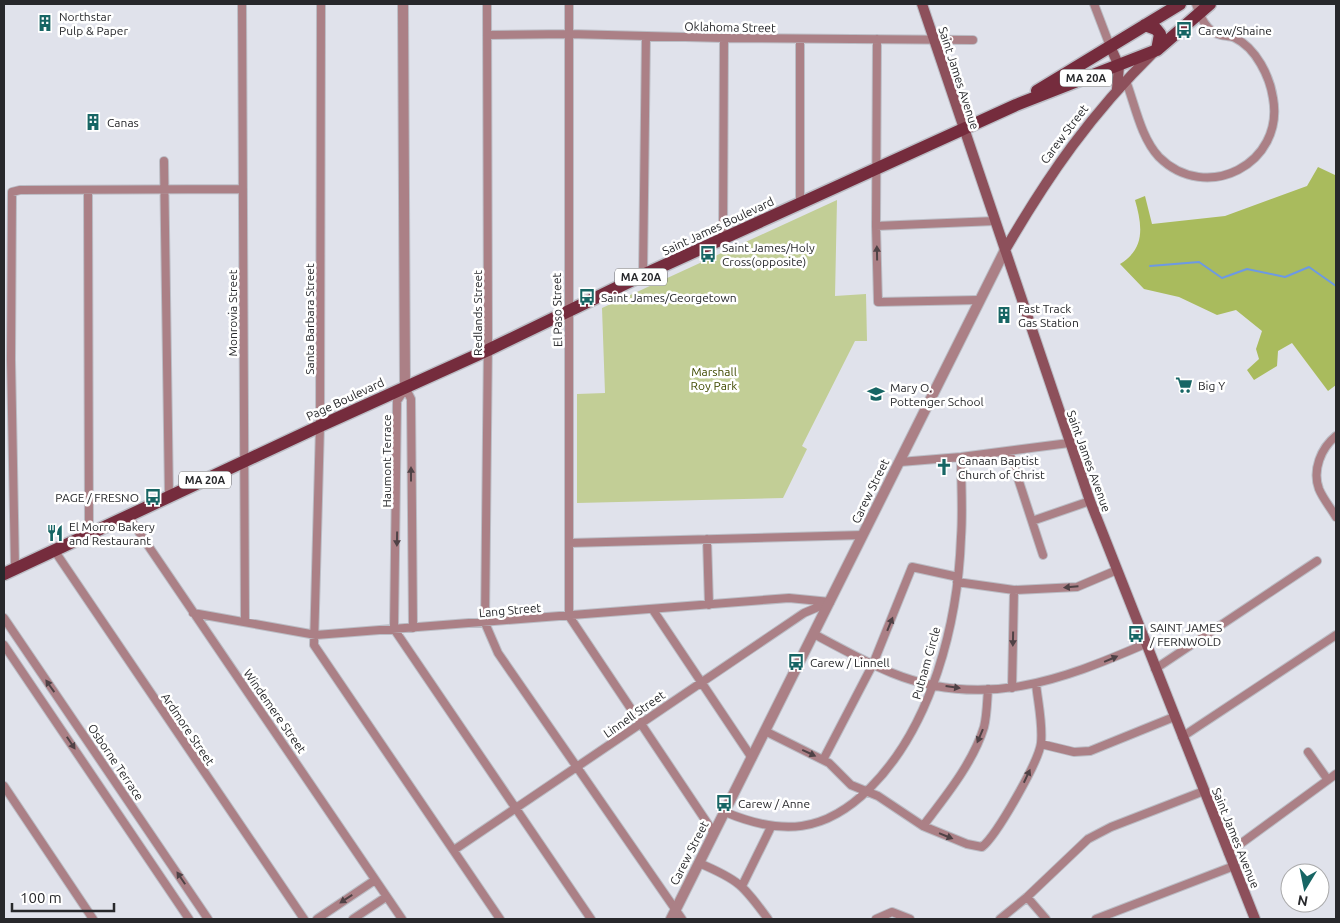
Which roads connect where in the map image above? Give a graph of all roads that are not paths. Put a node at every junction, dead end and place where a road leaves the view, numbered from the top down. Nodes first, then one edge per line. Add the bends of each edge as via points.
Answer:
1 (242, 4) edge
2 (320, 4) edge
3 (403, 4) edge
4 (487, 4) edge
5 (569, 4) edge
6 (922, 4) edge
7 (1094, 4) edge
8 (1180, 4) edge
9 (1210, 4) edge
10 (1197, 8) edge
11 (1145, 25) junction
12 (569, 34) junction
13 (487, 35) junction
14 (646, 36) junction
15 (724, 38) junction
16 (800, 39) junction
17 (877, 39) junction
18 (934, 40) junction
19 (973, 40) dead end
20 (1110, 46) junction
21 (1157, 50) junction
22 (1119, 66) junction
23 (1126, 80) junction
24 (1117, 89) junction
25 (1016, 105) junction
26 (962, 129) junction
27 (164, 160) dead end
28 (877, 168) junction
29 (244, 189) junction
30 (165, 190) junction
31 (88, 191) junction
32 (800, 204) junction
33 (995, 221) junction
34 (876, 226) junction
35 (723, 240) junction
36 (1005, 250) junction
37 (643, 276) junction
38 (978, 300) junction
39 (569, 312) junction
40 (488, 350) junction
41 (406, 387) junction
42 (320, 426) junction
43 (1336, 436) edge
44 (1069, 443) junction
45 (1009, 451) junction
46 (961, 458) junction
47 (244, 462) junction
48 (900, 462) junction
49 (169, 497) junction
50 (1090, 501) junction
51 (128, 516) junction
52 (1336, 517) edge
53 (397, 520) junction
54 (412, 520) junction
55 (1032, 521) junction
56 (89, 533) junction
57 (863, 535) junction
58 (707, 539) junction
59 (569, 543) junction
60 (54, 550) junction
61 (1043, 555) dead end
62 (1317, 561) dead end
63 (1117, 570) junction
64 (9, 571) edge
65 (957, 580) junction
66 (1014, 590) junction
67 (830, 602) junction
68 (710, 605) junction
69 (653, 610) junction
70 (193, 613) junction
71 (569, 616) junction
72 (4, 618) edge
73 (245, 622) junction
74 (485, 623) junction
75 (413, 628) junction
76 (394, 629) junction
77 (814, 634) junction
78 (316, 635) junction
79 (1336, 635) edge
80 (17, 638) junction
81 (1145, 644) junction
82 (4, 645) edge
83 (873, 664) junction
84 (1155, 668) junction
85 (701, 682) junction
86 (934, 684) junction
87 (1036, 684) junction
88 (1012, 688) junction
89 (988, 689) junction
90 (63, 705) junction
91 (50, 712) junction
92 (1174, 717) junction
93 (74, 721) junction
94 (640, 723) junction
95 (61, 729) junction
96 (765, 731) junction
97 (1182, 737) junction
98 (1041, 744) junction
99 (1308, 752) dead end
100 (752, 758) junction
101 (824, 760) junction
102 (578, 768) junction
103 (1336, 774) edge
104 (111, 776) junction
105 (1328, 780) junction
106 (98, 783) junction
107 (4, 786) edge
108 (1204, 791) junction
109 (866, 792) junction
110 (123, 793) junction
111 (110, 801) junction
112 (516, 809) junction
113 (725, 812) junction
114 (923, 826) junction
115 (771, 827) junction
116 (714, 833) junction
117 (159, 846) junction
118 (454, 850) junction
119 (1228, 853) junction
120 (146, 855) junction
121 (170, 862) junction
122 (699, 863) junction
123 (1234, 866) junction
124 (157, 871) junction
125 (375, 880) junction
126 (742, 886) junction
127 (386, 897) junction
128 (1027, 897) junction
129 (197, 902) junction
130 (183, 911) junction
131 (676, 917) edge
132 (93, 919) edge
133 (189, 919) edge
134 (206, 919) edge
135 (304, 919) edge
136 (317, 919) edge
137 (353, 919) edge
138 (402, 919) edge
139 (500, 919) edge
140 (590, 919) edge
141 (768, 919) edge
142 (876, 919) edge
143 (910, 919) edge
144 (1000, 919) edge
145 (1046, 919) edge
146 (1096, 919) edge
147 (1255, 919) edge

1 - 29 street, Monrovia Street
2 - 42 street, Santa Barbara Street
3 - 41 street
4 - 13 street, Redlands Street
5 - 12 street, El Paso Street
6 - 18 main road, Saint James Avenue
7 - 20 street
8 - 11 main road, MA 20A
9 - 10 main road, Carew Street / MA 20A
10 - 21 main road, Carew Street / MA 20A
10 - 23 street via 1205,25 1218,35 1244,44 1268,80 1274,123 1258,156 1236,171 1220,176 1200,177 1173,168 1154,151 1147,138
11 - 20 main road, MA 20A
11 - 21 main road via 1160,34
12 - 13 street, Oklahoma Street
12 - 14 street, Oklahoma Street
12 - 39 street, El Paso Street
13 - 40 street, Redlands Street
14 - 15 street, Oklahoma Street
14 - 37 street
15 - 16 street, Oklahoma Street
15 - 35 street
16 - 17 street, Oklahoma Street
16 - 32 street
17 - 18 street, Oklahoma Street
17 - 28 street
18 - 19 street, Oklahoma Street
18 - 26 main road, Saint James Avenue
20 - 22 main road
20 - 25 main road, Saint James Boulevard / MA 20A
21 - 22 main road, Saint James Boulevard / MA 20A
21 - 23 main road, Carew Street
22 - 24 main road
22 - 25 main road, Saint James Boulevard / MA 20A
23 - 24 main road, Carew Street
24 - 36 main road, Carew Street via 1064,154
25 - 26 main road, Saint James Boulevard / MA 20A
26 - 28 main road, Saint James Boulevard / MA 20A
26 - 33 main road, Saint James Avenue
27 - 30 street
28 - 32 main road, Saint James Boulevard / MA 20A
28 - 34 street
29 - 30 street
29 - 47 street, Monrovia Street
30 - 31 street
30 - 49 street
31 - 56 street
31 - 64 street via 20,190 12,192 11,196
32 - 35 main road, Saint James Boulevard / MA 20A
33 - 34 street
33 - 36 main road, Saint James Avenue
38 -> 34 street via 878,302
35 - 37 main road, Saint James Boulevard / MA 20A
36 - 38 street, Carew Street
36 - 44 main road, Saint James Avenue
37 - 39 main road, Saint James Boulevard / MA 20A
38 - 48 street, Carew Street
39 - 40 main road, Saint James Boulevard / MA 20A
39 - 59 street, El Paso Street
40 - 41 main road, Saint James Boulevard / MA 20A
40 - 74 street, Redlands Street
41 - 42 main road, Page Boulevard / MA 20A
41 - 53 street, Haumont Terrace via 398,401
54 -> 41 street, Haumont Terrace via 411,399
42 - 47 main road, Page Boulevard / MA 20A
42 - 78 street, Santa Barbara Street
43 - 52 street via 1322,452 1317,472 1319,490
44 - 45 street
44 - 50 main road, Saint James Avenue
45 - 46 street
45 - 55 street
46 - 48 street
46 - 65 street, Putnam Circle via 962,538
47 - 49 main road, Page Boulevard / MA 20A
47 - 73 street, Monrovia Street
48 - 57 street, Carew Street
49 - 51 main road, Page Boulevard / MA 20A
50 - 55 street
50 - 63 main road, Saint James Avenue
51 - 56 main road, Page Boulevard / MA 20A
51 - 70 street, Windemere Street
53 - 54 street
53 -> 76 street, Haumont Terrace
54 - 75 street, Haumont Terrace
55 - 61 street
56 - 60 main road, Page Boulevard / MA 20A
57 - 58 street
57 - 67 street, Carew Street
58 - 59 street
58 - 68 street
59 - 71 street, El Paso Street
60 - 64 main road, Page Boulevard / MA 20A
60 - 135 street, Ardmore Street
62 - 84 street
63 -> 66 street via 1079,587
63 - 81 main road, Saint James Avenue
65 - 66 street
83 -> 65 street via 912,567
65 - 86 street, Putnam Circle
66 -> 88 street
67 - 68 street, Lang Street via 789,598
67 - 77 street, Carew Street
67 - 85 street, Linnell Street via 804,614
68 - 69 street, Lang Street
69 - 71 street, Lang Street
69 - 85 street
70 - 73 street, Lang Street
70 - 125 street, Windemere Street
71 - 74 street, Lang Street
71 - 94 street
72 - 80 street, Osborne Terrace
73 - 78 street, Lang Street
74 - 75 street, Lang Street
74 - 102 street via 498,653
75 - 76 street, Lang Street
76 - 78 street, Lang Street
76 - 112 street
77 - 83 street
77 - 96 street, Carew Street
78 - 118 street, Santa Barbara Street via 314,645 318,653
79 - 97 street
80 - 82 street
90 -> 80 street, Osborne Terrace
81 - 84 main road, Saint James Avenue
87 -> 81 street
82 - 91 street
83 - 86 street via 894,674
83 - 101 street
84 - 92 main road, Saint James Avenue
85 - 94 street, Linnell Street
85 - 100 street
86 -> 89 street
86 - 109 street, Putnam Circle via 903,748
87 - 88 street
87 - 98 street
88 - 89 street
89 -> 114 street via 986,716 978,742
90 - 91 street
90 - 93 street, Osborne Terrace
91 - 95 street
92 - 97 main road, Saint James Avenue
92 - 98 street via 1090,751 1074,752
93 - 95 street
93 - 104 street, Osborne Terrace
94 - 102 street, Linnell Street
94 - 116 street
95 -> 106 street
96 - 100 street, Carew Street
96 -> 101 street
97 - 108 main road, Saint James Avenue
114 -> 98 street via 982,847 1004,819
99 - 105 street
100 - 113 street, Carew Street
101 - 109 street via 835,766 851,785
102 - 112 street, Linnell Street
102 - 131 street
103 - 105 street
104 - 106 street
104 - 110 street, Osborne Terrace
105 - 119 street
106 - 111 street
107 - 132 street
108 - 119 main road, Saint James Avenue
108 - 128 street via 1088,839
109 - 114 street via 878,796
109 - 115 street, Putnam Circle via 848,808 822,822
110 - 111 street
110 - 117 street, Osborne Terrace
111 - 120 street
112 - 118 street, Linnell Street
112 - 140 street
113 - 115 street, Putnam Circle
113 - 116 street, Carew Street
115 - 126 street
116 - 122 street, Carew Street
117 - 120 street
117 - 121 street, Osborne Terrace
118 - 139 street, Santa Barbara Street
119 - 123 main road, Saint James Avenue
120 - 124 street
121 - 124 street
129 -> 121 street, Osborne Terrace
122 - 126 street via 727,875
122 - 131 street, Carew Street
123 - 146 street
123 - 147 main road, Saint James Avenue
124 - 130 street
125 - 127 street, Windemere Street
125 -> 136 street
126 - 141 street
127 - 137 street
127 - 138 street, Windemere Street
128 - 144 street
128 - 145 street
129 - 130 street
129 - 134 street, Osborne Terrace
130 - 133 street
142 - 143 street via 892,912

